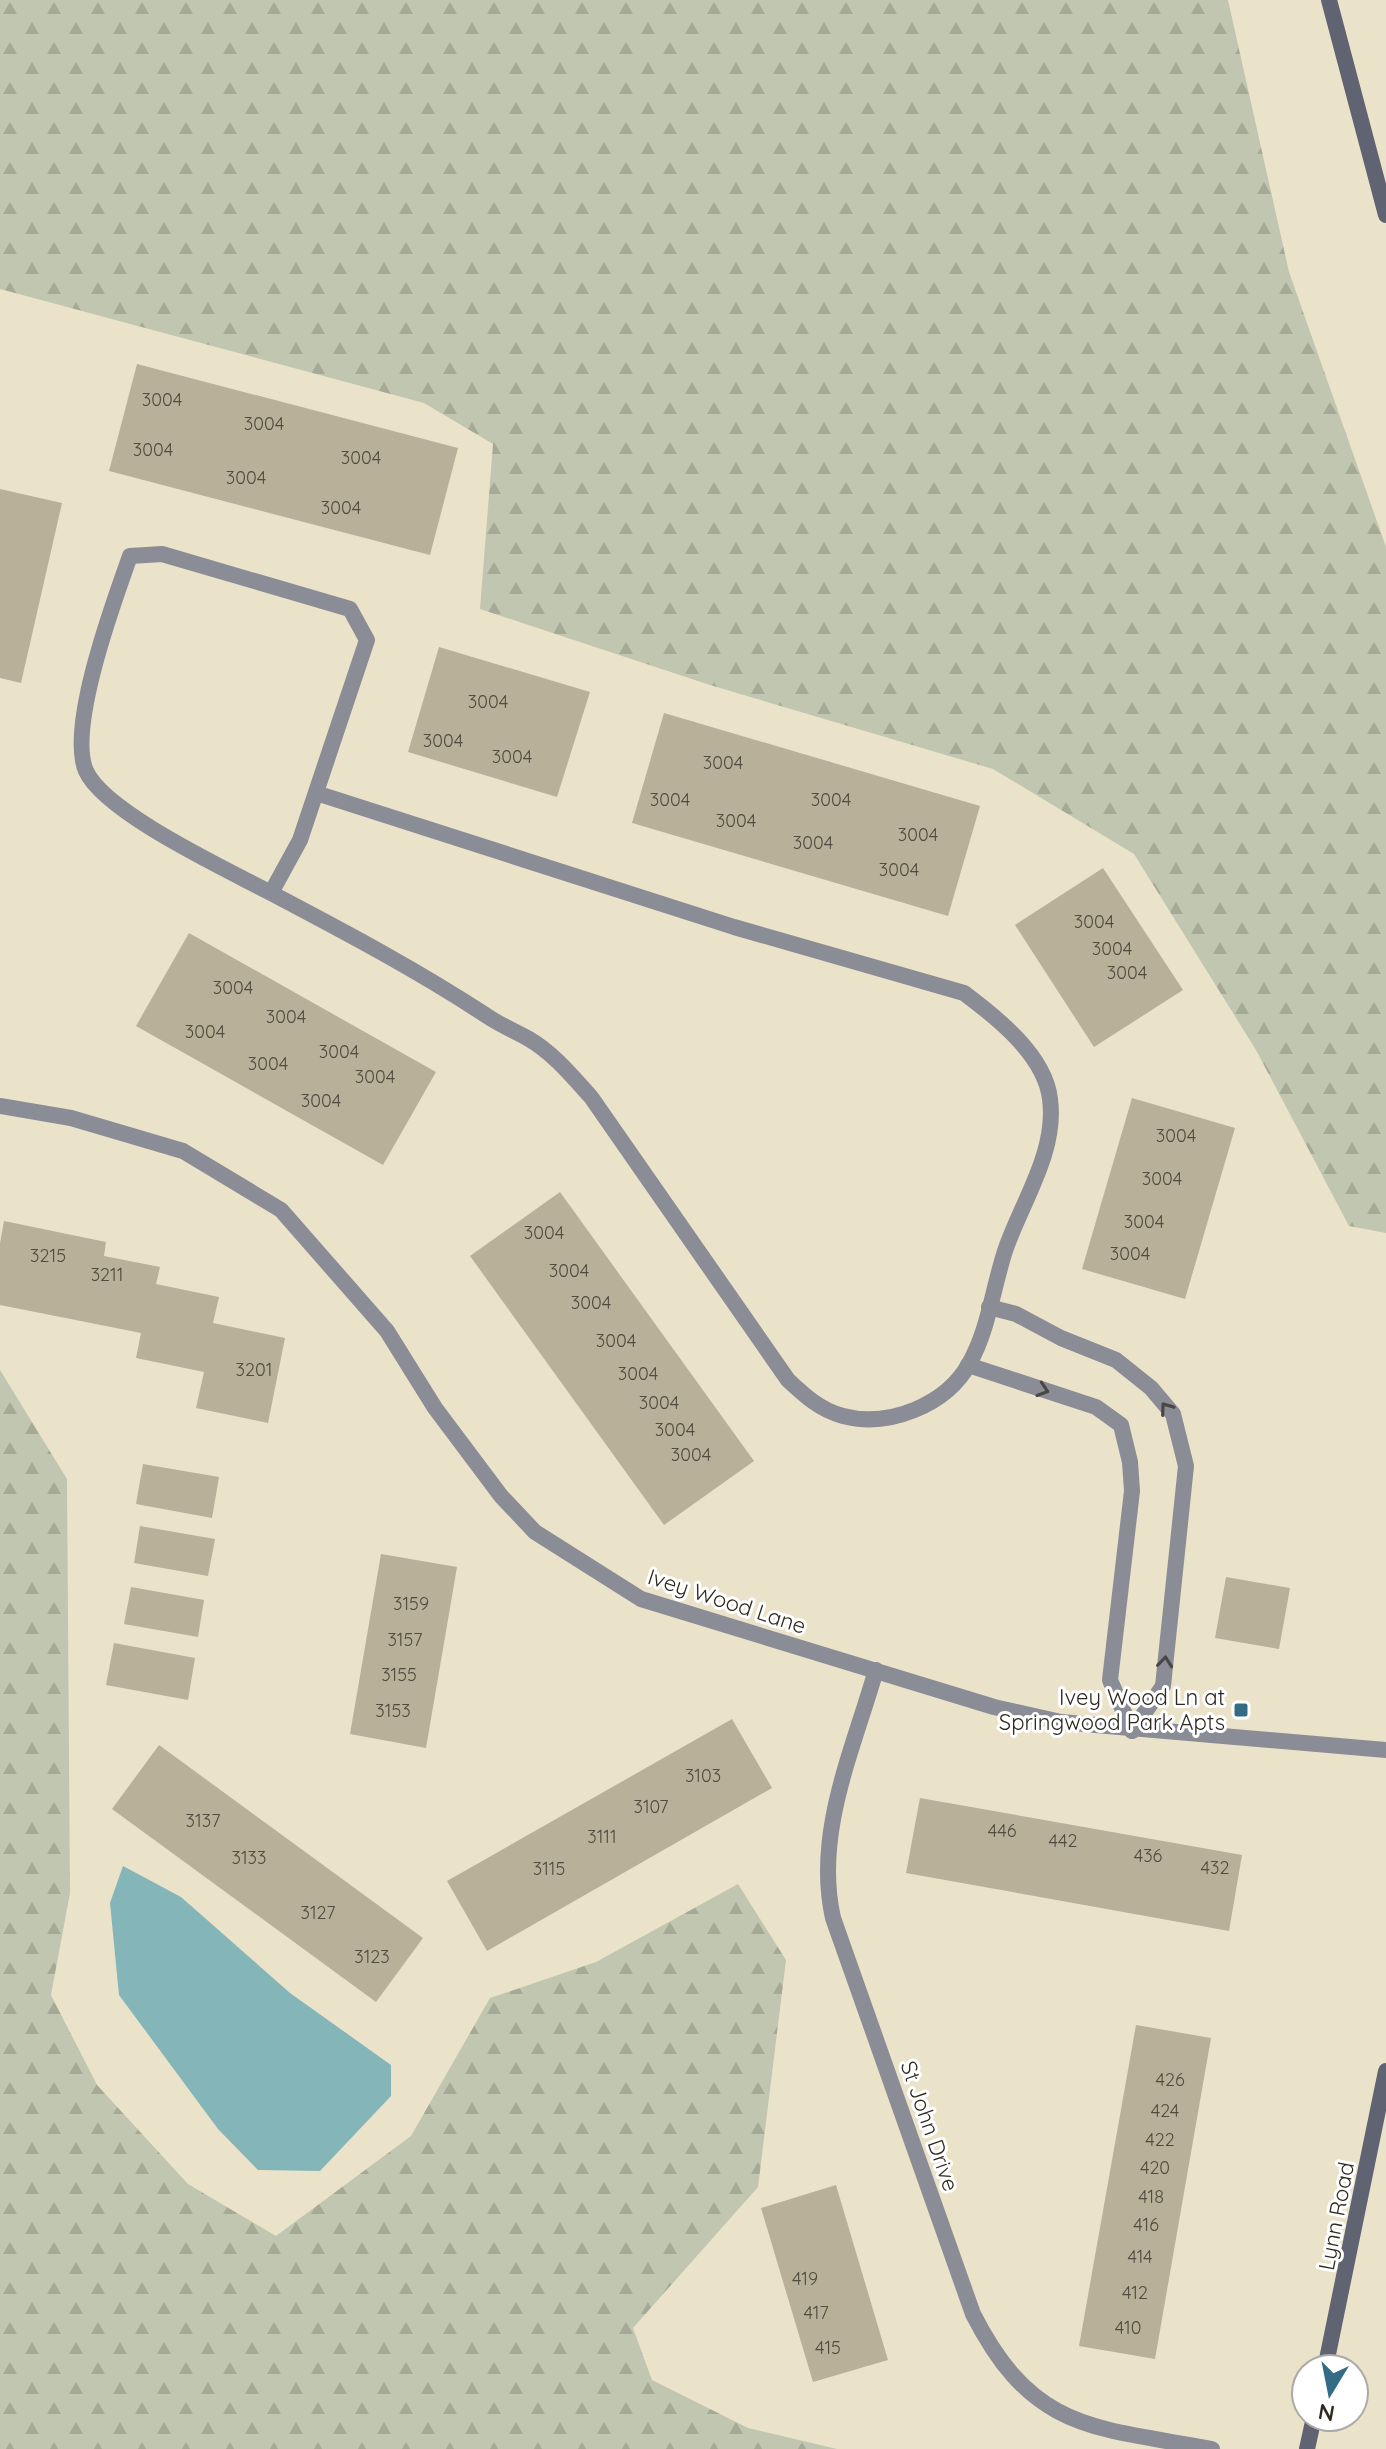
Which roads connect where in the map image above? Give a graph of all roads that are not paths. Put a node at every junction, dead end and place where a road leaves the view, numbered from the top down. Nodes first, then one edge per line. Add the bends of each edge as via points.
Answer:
1 (1329, 0) edge
2 (1386, 215) edge
3 (316, 793) junction
4 (271, 893) junction
5 (0, 1106) edge
6 (989, 1307) junction
7 (968, 1365) junction
8 (876, 1670) junction
9 (1132, 1731) junction
10 (1386, 1750) edge
11 (1386, 2071) edge
12 (1328, 2353) edge
13 (1212, 2449) edge

1 - 2 street
3 - 4 street via 300,840
3 - 4 street via 367,640 350,609 162,554 130,556 106,622 85,714 79,745 87,773 115,804
3 - 6 street via 734,927 964,993 993,1014 1034,1060 1050,1097 1050,1138 1006,1248
4 - 7 street via 417,970 531,1040 564,1067 591,1097 788,1380 814,1403 843,1416 911,1412 942,1394
5 - 8 street, Ivey Wood Lane via 71,1118 183,1151 281,1210 387,1331 435,1408 501,1496 535,1532 579,1563 641,1599
6 - 7 street
9 -> 6 street via 1163,1686 1186,1466 1173,1414 1116,1360
7 -> 9 street via 1096,1407 1121,1425 1132,1491 1110,1680
8 - 9 street, Ivey Wood Lane via 994,1707
8 - 13 street, St John Drive via 832,1820 826,1887 973,2314 1013,2379 1039,2402 1075,2421
9 - 10 street, Ivey Wood Lane
11 - 12 street, Lynn Road

